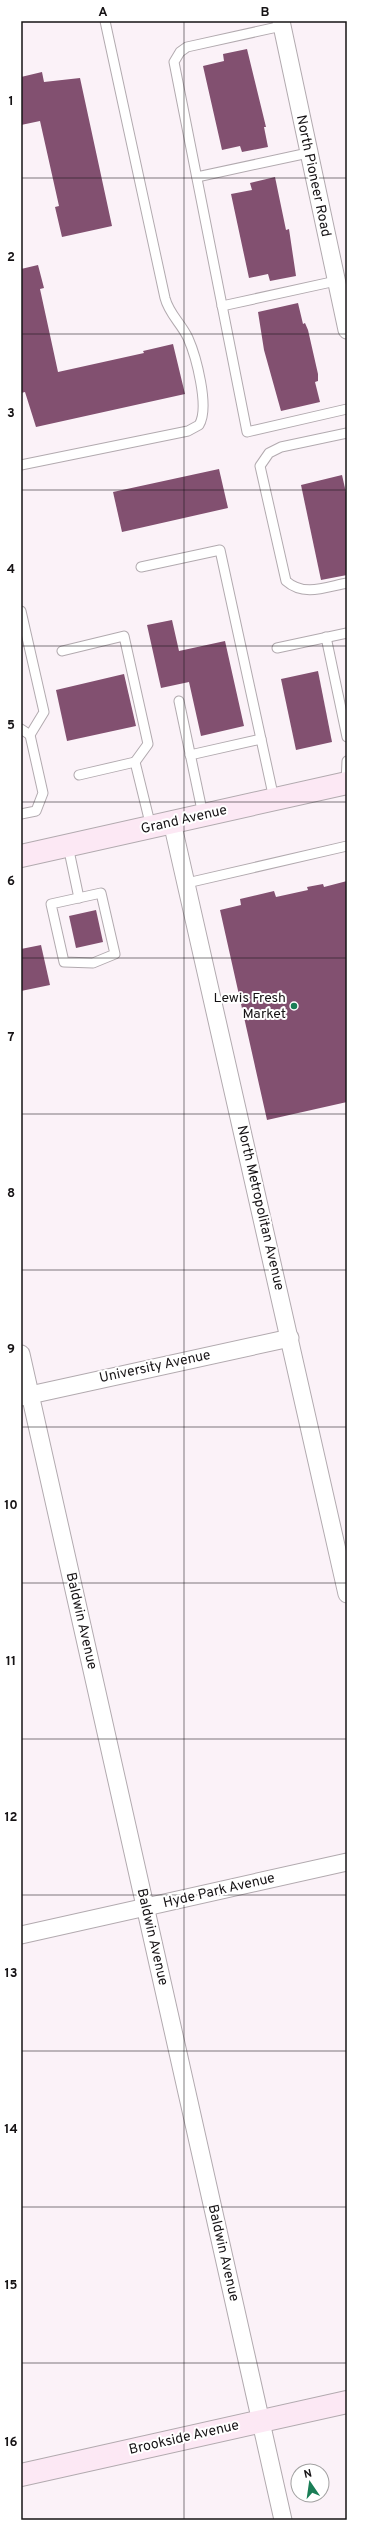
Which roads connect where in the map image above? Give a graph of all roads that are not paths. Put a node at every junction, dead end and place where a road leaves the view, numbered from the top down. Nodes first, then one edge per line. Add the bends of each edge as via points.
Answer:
1 (104, 21) edge
2 (281, 24) edge
3 (308, 153) junction
4 (197, 177) junction
5 (339, 258) edge
6 (336, 281) junction
7 (222, 306) junction
8 (347, 330) edge
9 (347, 409) edge
10 (347, 432) edge
11 (21, 465) edge
12 (140, 568) dead end
13 (347, 583) edge
14 (21, 611) edge
15 (347, 632) edge
16 (326, 637) junction
17 (277, 648) dead end
18 (62, 651) dead end
19 (179, 702) dead end
20 (21, 729) edge
21 (30, 735) junction
22 (347, 737) edge
23 (261, 740) junction
24 (190, 755) junction
25 (347, 761) edge
26 (135, 762) junction
27 (78, 775) dead end
28 (347, 783) edge
29 (274, 799) junction
30 (21, 814) edge
31 (204, 815) junction
32 (172, 822) junction
33 (151, 827) junction
34 (68, 846) junction
35 (347, 846) edge
36 (21, 856) edge
37 (187, 883) junction
38 (79, 898) junction
39 (290, 1338) junction
40 (21, 1354) edge
41 (26, 1396) edge
42 (347, 1594) edge
43 (347, 1862) edge
44 (145, 1907) junction
45 (21, 1935) edge
46 (347, 2402) edge
47 (260, 2421) junction
48 (21, 2475) edge
49 (283, 2520) edge

1 - 11 lane via 164,298 190,345 204,412 199,425 188,431
2 - 3 street, North Pioneer Road
2 - 4 lane via 187,48 180,52 174,62
3 - 4 lane
3 - 5 street, North Pioneer Road
4 - 7 lane
5 - 6 street, North Pioneer Road
6 - 7 lane
6 - 8 street, North Pioneer Road
7 - 9 lane via 247,432
10 - 13 lane via 281,447 269,453 260,466 286,581 294,589 307,591
12 - 23 lane via 220,550
14 - 21 lane via 44,712
15 - 16 lane
16 - 17 lane
16 - 22 lane
18 - 26 lane via 124,636 148,744
19 - 24 lane
20 - 21 lane
21 - 30 lane via 43,793 36,811
23 - 24 lane
23 - 29 lane
24 - 31 lane
25 - 28 lane
26 - 27 lane
26 - 33 lane
28 - 29 main road, Grand Avenue
29 - 31 main road, Grand Avenue
31 - 32 main road, Grand Avenue
32 - 33 main road, Grand Avenue
32 - 37 street, North Metropolitan Avenue
33 - 34 main road, Grand Avenue
34 - 36 main road, Grand Avenue
34 - 38 lane
35 - 37 lane
37 - 39 street, North Metropolitan Avenue
38 - 38 lane via 51,904 64,962 93,963 115,954 101,893
39 - 41 street, University Avenue
39 - 42 street, North Metropolitan Avenue
40 - 41 street, Baldwin Avenue
41 - 44 street, Baldwin Avenue
43 - 44 street, Hyde Park Avenue
44 - 45 street, Hyde Park Avenue
44 - 47 street, Baldwin Avenue
46 - 47 main road, Brookside Avenue
47 - 48 main road, Brookside Avenue
47 - 49 street, Baldwin Avenue

